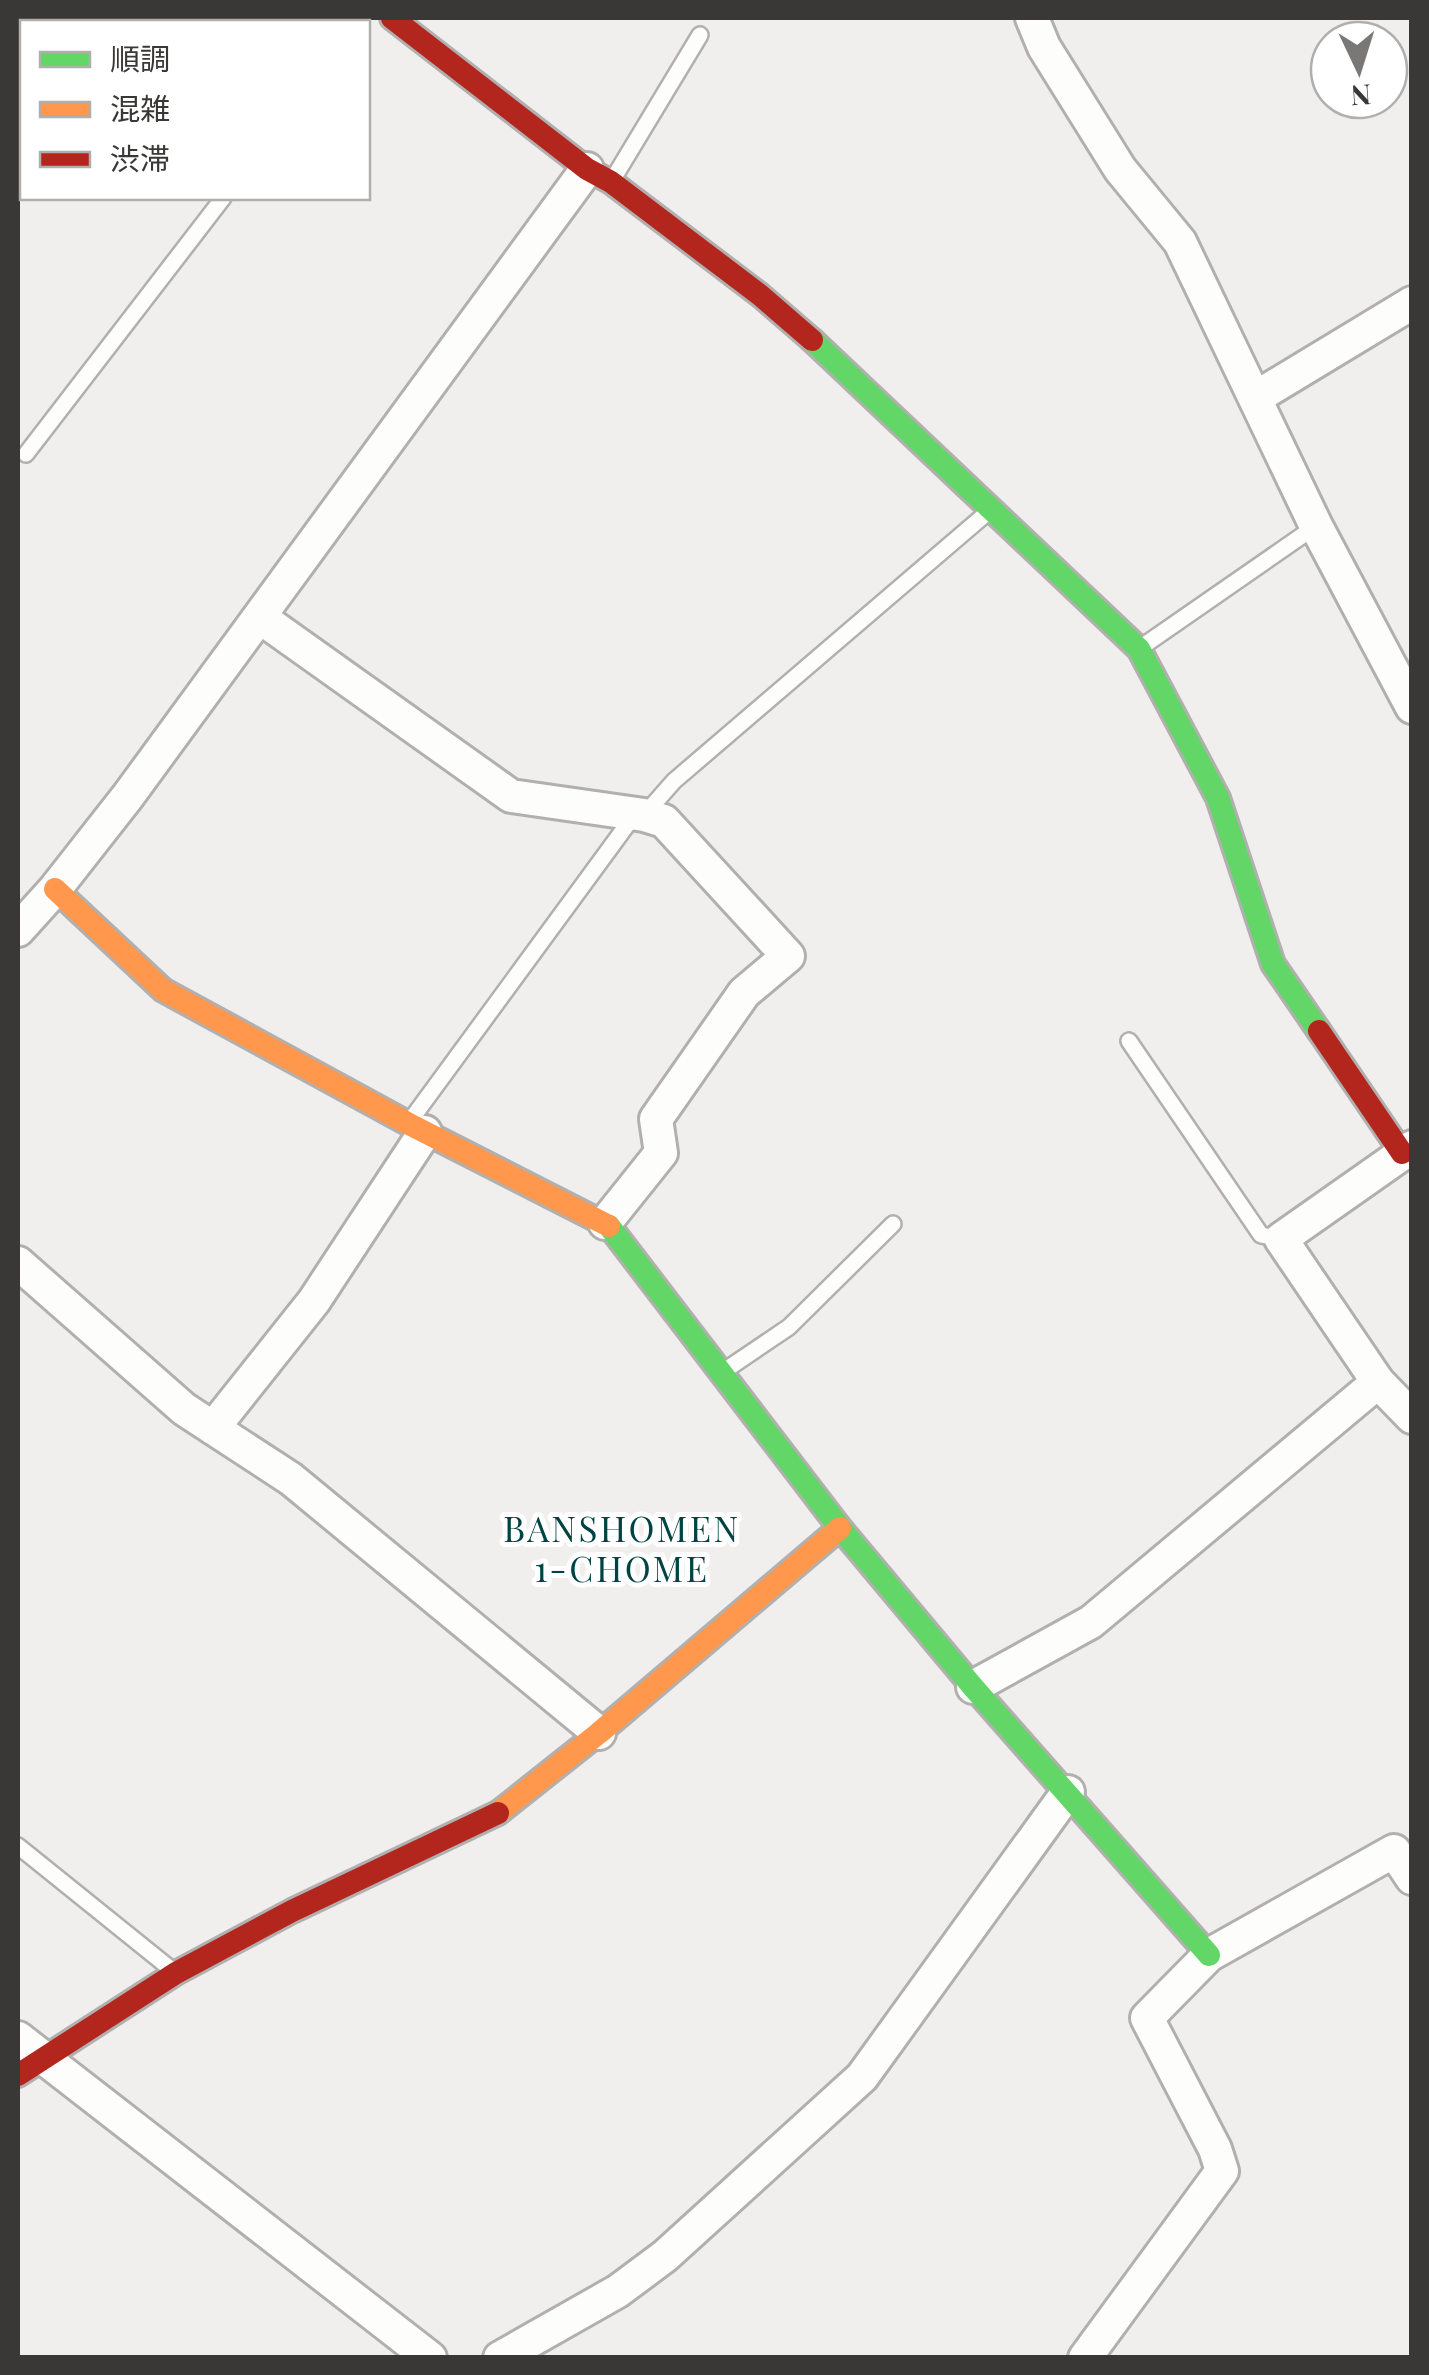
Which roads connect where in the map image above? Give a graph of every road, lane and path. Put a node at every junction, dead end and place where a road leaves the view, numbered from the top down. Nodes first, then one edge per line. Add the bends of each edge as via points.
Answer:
1 (392, 18) edge
2 (1032, 18) edge
3 (700, 36) dead end
4 (599, 175) junction
5 (221, 200) edge
6 (1412, 304) edge
7 (1255, 398) junction
8 (26, 454) dead end
9 (991, 509) junction
10 (1316, 526) junction
11 (260, 618) junction
12 (1138, 649) junction
13 (1412, 706) edge
14 (640, 814) junction
15 (55, 889) junction
16 (18, 930) edge
17 (1130, 1042) dead end
18 (417, 1128) junction
19 (1407, 1150) edge
20 (605, 1223) junction
21 (892, 1224) dead end
22 (1281, 1238) junction
23 (18, 1263) edge
24 (722, 1372) junction
25 (1378, 1382) junction
26 (1412, 1396) edge
27 (1412, 1417) edge
28 (213, 1428) junction
29 (840, 1528) junction
30 (973, 1687) junction
31 (599, 1733) junction
32 (1068, 1792) junction
33 (18, 1846) edge
34 (1412, 1878) edge
35 (1210, 1956) junction
36 (176, 1972) junction
37 (26, 2057) edge
38 (430, 2358) edge
39 (500, 2358) edge
40 (1085, 2358) edge

1 - 4 street
2 - 7 street via 1120,169 1180,242
3 - 4 lane
4 - 9 street via 760,295
4 - 11 street via 347,494
5 - 8 lane
6 - 7 street
7 - 10 street
9 - 12 street
9 - 14 lane
10 - 12 lane
10 - 13 street
11 - 14 street via 511,796
11 - 15 street
12 - 19 street via 1218,798 1273,964
14 - 18 lane
14 - 20 street via 664,821 788,956 744,994 656,1119 661,1152
15 - 16 street
15 - 18 street via 164,990
17 - 22 lane via 1261,1234
18 - 20 street
18 - 28 street via 314,1301
19 - 22 street
20 - 24 street
21 - 24 lane via 790,1328
22 - 25 street
23 - 28 street
24 - 29 street
25 - 26 street
25 - 27 street
25 - 30 street via 1091,1622
28 - 31 street via 291,1479
29 - 30 street
29 - 31 street
30 - 32 street
31 - 36 street via 497,1814
32 - 35 street
32 - 39 street via 862,2077 665,2256 618,2291
33 - 36 lane
34 - 35 street via 1394,1851
35 - 40 street via 1147,2018 1222,2170
36 - 37 street
37 - 38 street

